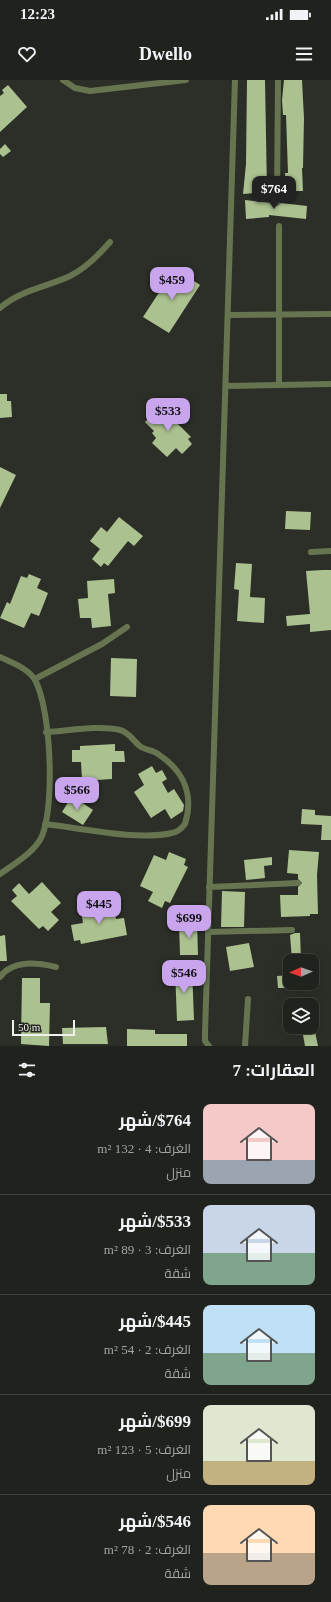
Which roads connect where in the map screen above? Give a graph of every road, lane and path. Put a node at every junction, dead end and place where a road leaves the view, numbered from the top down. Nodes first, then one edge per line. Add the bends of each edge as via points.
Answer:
1 (63, 80) edge
2 (186, 80) edge
3 (235, 80) edge
4 (278, 80) edge
5 (155, 82) edge
6 (277, 202) dead end
7 (279, 226) dead end
8 (110, 242) dead end
9 (0, 308) edge
10 (331, 314) edge
11 (280, 315) junction
12 (228, 316) junction
13 (331, 384) edge
14 (279, 385) junction
15 (226, 386) junction
16 (331, 551) edge
17 (311, 552) dead end
18 (127, 627) dead end
19 (0, 657) edge
20 (35, 679) junction
21 (46, 732) junction
22 (45, 824) junction
23 (0, 874) edge
24 (298, 883) dead end
25 (210, 887) junction
26 (292, 930) dead end
27 (208, 932) junction
28 (56, 967) dead end
29 (0, 977) edge
30 (248, 999) dead end
31 (209, 1046) edge
32 (245, 1046) edge

1 - 5 street via 75,88 90,91
2 - 5 street
3 - 12 street
4 - 6 street
7 - 11 street
8 - 9 street via 97,257 76,272 22,294
10 - 11 street
11 - 12 street
11 - 14 street
12 - 15 street
13 - 14 street
14 - 15 street
15 - 25 street
16 - 17 street
18 - 20 street via 102,644
19 - 20 street via 21,667
20 - 21 street via 44,705
21 - 22 street via 49,768
21 - 22 street via 122,730 142,747 157,752 168,763 183,780 190,799 185,824 174,833 118,833
22 - 23 street via 42,836 34,847
24 - 25 street
25 - 27 street
26 - 27 street
27 - 31 street via 204,1033
28 - 29 street via 21,964 3,972
30 - 32 street

